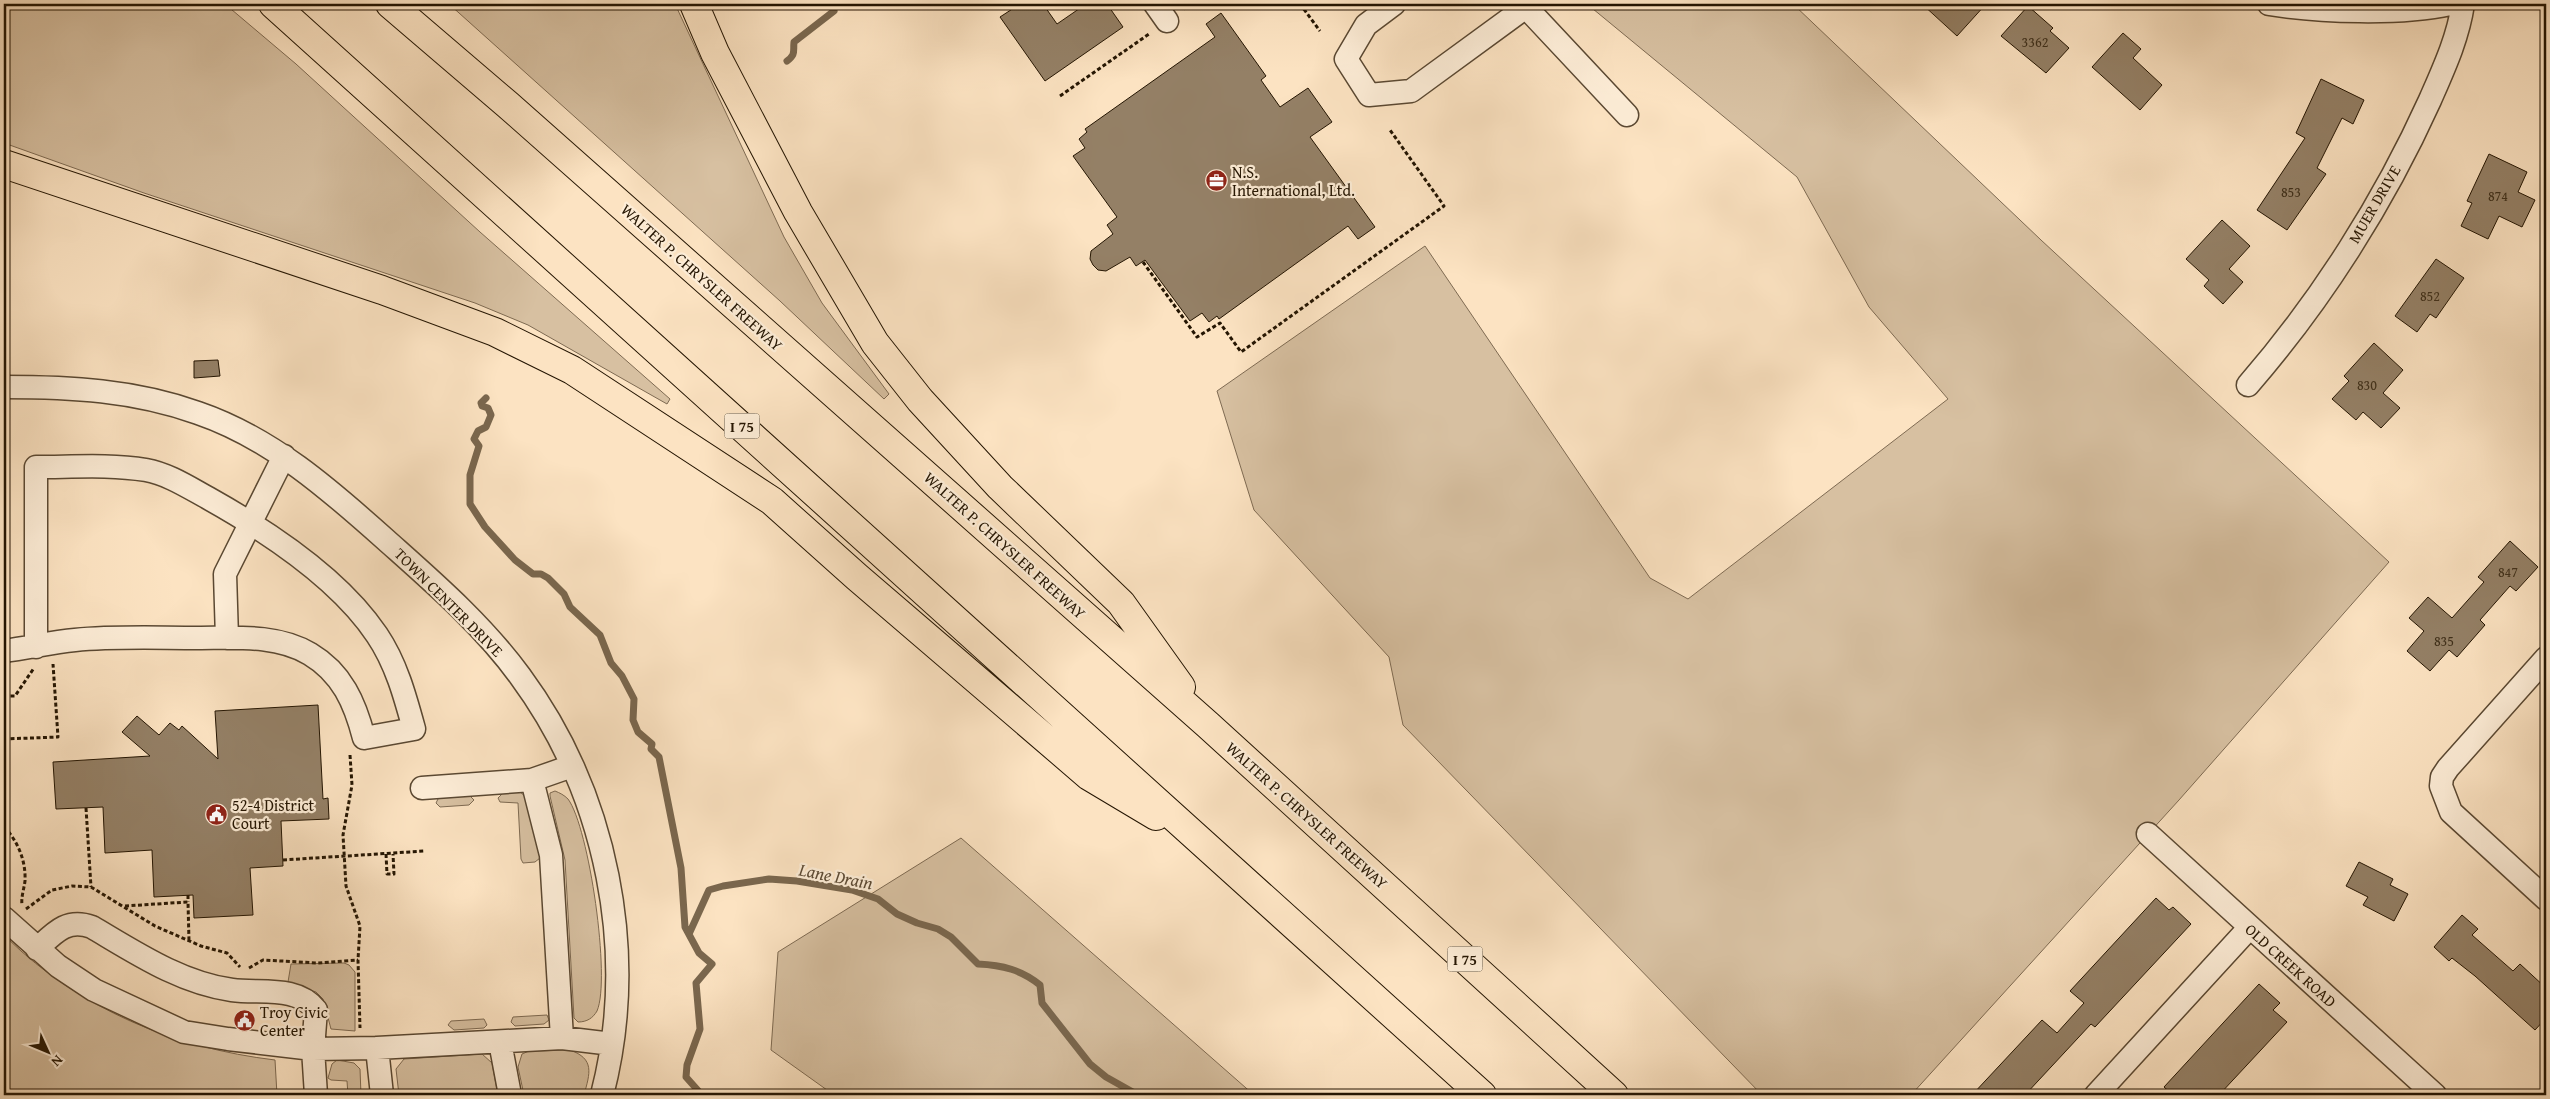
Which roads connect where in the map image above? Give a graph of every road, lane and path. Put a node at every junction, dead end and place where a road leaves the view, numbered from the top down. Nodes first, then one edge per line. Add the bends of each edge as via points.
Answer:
1 (273, 4) edge
2 (390, 4) edge
3 (694, 4) edge
4 (1192, 4) edge
5 (1300, 4) edge
6 (1394, 4) edge
7 (2269, 4) edge
8 (2450, 4) edge
9 (2463, 4) edge
10 (1524, 5) edge
11 (1161, 12) edge
12 (1320, 31) dead end
13 (1060, 96) dead end
14 (1627, 115) dead end
15 (1390, 130) dead end
16 (4, 164) edge
17 (1142, 262) dead end
18 (2248, 384) dead end
19 (4, 387) edge
20 (284, 456) junction
21 (250, 522) junction
22 (227, 638) junction
23 (4, 651) edge
24 (44, 652) junction
25 (2546, 658) edge
26 (1208, 725) junction
27 (4, 739) edge
28 (350, 750) dead end
29 (572, 766) junction
30 (532, 780) junction
31 (422, 788) dead end
32 (86, 808) dead end
33 (4, 827) edge
34 (2148, 834) dead end
35 (1210, 850) junction
36 (426, 851) dead end
37 (386, 854) junction
38 (393, 854) junction
39 (344, 857) junction
40 (283, 860) dead end
41 (91, 887) junction
42 (188, 895) dead end
43 (2546, 899) edge
44 (188, 902) junction
45 (124, 906) junction
46 (4, 918) edge
47 (2250, 928) junction
48 (189, 941) junction
49 (38, 949) junction
50 (358, 960) junction
51 (360, 1032) dead end
52 (562, 1038) junction
53 (500, 1042) junction
54 (612, 1044) junction
55 (377, 1048) junction
56 (313, 1049) junction
57 (316, 1095) edge
58 (382, 1095) edge
59 (510, 1095) edge
60 (602, 1095) edge
61 (1482, 1095) edge
62 (1614, 1095) edge
63 (2096, 1095) edge
64 (2435, 1095) edge

1 - 35 highway, I 75
2 - 26 highway, WALTER P. CHRYSLER FREEWAY / I 75
3 - 26 highway via 715,53 798,212 875,343 920,400 1000,488 1121,603
4 - 11 path
5 - 12 path
6 - 10 street via 1366,24 1346,59 1369,95 1411,91
7 - 8 street via 2361,10 2433,8
9 - 18 street, MUER DRIVE via 2460,26 2450,55 2390,179 2295,327
10 - 14 street
11 - 13 path
15 - 17 path via 1444,206 1241,352 1220,323 1198,337
16 - 35 highway via 382,290 495,332 572,370 772,501 1089,776
19 - 20 street, TOWN CENTER DRIVE via 115,392 171,404 227,424
20 - 21 street
20 - 29 street, TOWN CENTER DRIVE via 343,502 482,630 537,700
21 - 22 street via 225,574
21 - 22 street via 270,534 330,584 363,617 377,635 399,679 414,729 364,738 351,697 333,673 315,658 279,642
21 - 24 street via 184,485 147,470 36,467
22 - 24 street via 104,638
23 - 24 street
24 - 27 path via 58,737
25 - 43 street via 2442,777 2443,794 2458,820
26 - 62 highway, WALTER P. CHRYSLER FREEWAY / I 75
28 - 39 path via 352,785 343,835
29 - 30 street
29 - 54 street, TOWN CENTER DRIVE via 598,836 613,906 617,973
30 - 31 street
30 - 52 street via 551,855
32 - 41 path
33 - 41 path via 14,839 22,858 25,910 52,890
34 - 47 street, OLD CREEK ROAD
35 - 61 highway, I 75
36 - 38 path
37 - 38 path
37 - 38 path via 387,874 394,874
37 - 39 path
39 - 40 path
39 - 50 path via 346,886 360,926
41 - 45 path
42 - 44 path
44 - 45 path
44 - 48 path
45 - 48 path via 155,926
46 - 49 street
47 - 63 street
47 - 64 street, OLD CREEK ROAD
48 - 50 path via 227,953 237,966 244,968 251,968 263,960 318,963
49 - 56 street via 94,990 184,1032
49 - 56 street via 66,925 83,924 147,961 179,975 230,990 299,996 316,1010
50 - 51 path
52 - 53 street
52 - 54 street
53 - 55 street
53 - 59 street
54 - 60 street, TOWN CENTER DRIVE
55 - 56 street
55 - 58 street
56 - 57 street

